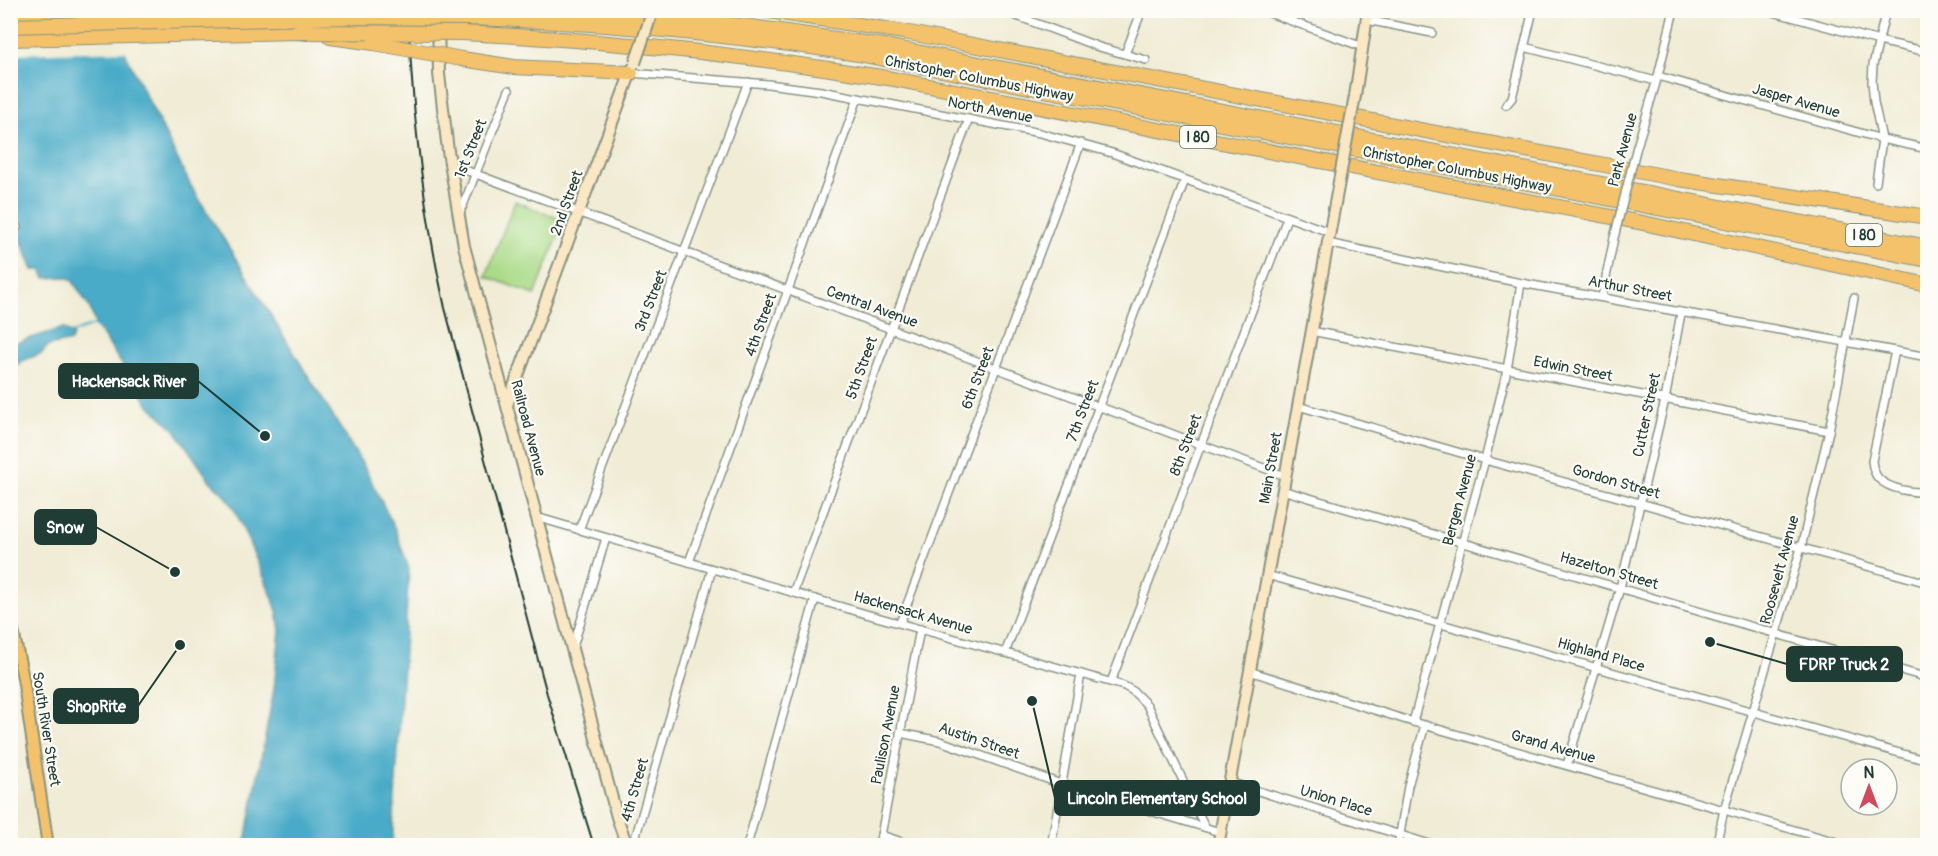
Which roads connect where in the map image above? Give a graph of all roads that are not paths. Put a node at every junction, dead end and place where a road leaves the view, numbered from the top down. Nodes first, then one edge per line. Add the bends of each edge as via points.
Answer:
1 (150, 10) edge
2 (438, 10) edge
3 (567, 10) edge
4 (653, 10) edge
5 (762, 10) edge
6 (1001, 10) edge
7 (1143, 10) edge
8 (1261, 10) edge
9 (1533, 10) edge
10 (1674, 10) edge
11 (1766, 10) edge
12 (1886, 10) edge
13 (10, 14) edge
14 (1368, 15) edge
15 (10, 26) edge
16 (297, 32) junction
17 (1432, 33) dead end
18 (10, 39) edge
19 (1879, 41) junction
20 (1363, 47) junction
21 (1524, 47) junction
22 (1928, 52) edge
23 (1125, 54) junction
24 (1146, 60) dead end
25 (633, 68) junction
26 (1657, 78) junction
27 (748, 82) junction
28 (509, 90) dead end
29 (858, 98) junction
30 (1506, 105) dead end
31 (969, 119) junction
32 (1882, 139) junction
33 (1081, 143) junction
34 (1928, 149) edge
35 (449, 164) junction
36 (476, 173) junction
37 (1185, 180) junction
38 (1876, 183) dead end
39 (1841, 205) junction
40 (580, 212) junction
41 (458, 217) junction
42 (1928, 217) edge
43 (1287, 218) junction
44 (1928, 224) edge
45 (1328, 238) junction
46 (1928, 245) edge
47 (684, 251) junction
48 (1883, 251) junction
49 (1928, 260) edge
50 (1928, 266) edge
51 (1521, 283) junction
52 (1928, 285) edge
53 (788, 290) junction
54 (1602, 297) junction
55 (1854, 298) dead end
56 (1681, 313) junction
57 (892, 328) junction
58 (1311, 332) junction
59 (1845, 342) junction
60 (1895, 351) junction
61 (1928, 357) edge
62 (996, 367) junction
63 (1507, 370) junction
64 (1665, 400) junction
65 (507, 406) junction
66 (1100, 406) junction
67 (1298, 406) junction
68 (1829, 431) junction
69 (1201, 443) junction
70 (1485, 460) junction
71 (1285, 476) junction
72 (1282, 490) junction
73 (1928, 491) edge
74 (1641, 503) junction
75 (536, 517) junction
76 (579, 530) junction
77 (606, 538) junction
78 (1463, 543) junction
79 (1801, 548) junction
80 (689, 562) junction
81 (712, 569) junction
82 (1267, 575) junction
83 (1928, 583) edge
84 (1620, 588) junction
85 (793, 593) junction
86 (815, 599) junction
87 (10, 617) edge
88 (900, 623) junction
89 (1440, 624) junction
90 (920, 629) junction
91 (1777, 634) junction
92 (572, 650) junction
93 (1005, 653) junction
94 (1596, 668) junction
95 (1250, 671) junction
96 (1081, 674) junction
97 (1928, 678) edge
98 (1111, 682) junction
99 (1753, 712) junction
100 (1413, 722) junction
101 (1425, 725) junction
102 (900, 733) junction
103 (1928, 761) edge
104 (1566, 765) junction
105 (1229, 782) junction
106 (1062, 784) junction
107 (1724, 810) junction
108 (1205, 827) junction
109 (1220, 832) junction
110 (881, 835) junction
111 (1400, 835) junction
112 (48, 846) edge
113 (627, 846) edge
114 (633, 846) edge
115 (747, 846) edge
116 (879, 846) edge
117 (914, 846) edge
118 (1051, 846) edge
119 (1218, 846) edge
120 (1398, 846) edge
121 (1436, 846) edge
122 (1716, 846) edge
123 (1851, 846) edge

1 - 13 highway
2 - 35 main road, Railroad Avenue via 439,74
3 - 46 highway, Christopher Columbus Highway / I 80 via 745,26 881,46
4 - 25 main road, 2nd Street, bridge
5 - 39 highway, I 80 via 904,32 1670,177
6 - 23 street
7 - 23 street
8 - 20 street
9 - 21 street
10 - 26 street, Park Avenue
11 - 19 street
12 - 19 street
14 - 17 street
14 - 20 main road, Main Street
15 - 48 highway, Christopher Columbus Highway / I 80, bridge via 462,18 635,27 747,39 858,54
16 - 18 highway, Christopher Columbus Highway / I 80
16 - 25 highway, bridge via 514,67
16 - 52 highway, Christopher Columbus Highway / I 80, bridge via 552,38 798,64 1632,220
19 - 22 street
19 - 32 street via 1872,82
20 - 45 main road, Main Street, bridge
21 - 26 street, Jasper Avenue
21 - 30 street via 1512,98
23 - 24 street
25 - 27 street, North Avenue
25 - 40 main road, 2nd Street
26 - 32 street, Jasper Avenue
26 - 54 street, Park Avenue, bridge
27 - 29 street, North Avenue
27 - 47 street, 3rd Street
28 - 36 street, 1st Street
29 - 31 street, North Avenue
29 - 53 street, 4th Street
31 - 33 street, North Avenue
31 - 57 street, 5th Street
32 - 34 street, Jasper Avenue
32 - 38 street
33 - 37 street, North Avenue
33 - 62 street, 6th Street
35 - 36 street, Central Avenue
35 - 41 main road, Railroad Avenue
36 - 40 street, Central Avenue
36 - 41 street, 1st Street
37 - 43 street, North Avenue
37 - 66 street, 7th Street
39 - 42 highway, I 80
39 - 44 highway
40 - 47 street, Central Avenue
40 - 65 main road, 2nd Street
41 - 65 main road, Railroad Avenue
43 - 45 street, North Avenue
43 - 69 street, 8th Street
45 - 51 street, Arthur Street
45 - 58 main road, Main Street
47 - 53 street, Central Avenue
47 - 76 street, 3rd Street
48 - 49 highway, Christopher Columbus Highway / I 80
48 - 50 highway
51 - 54 street, Arthur Street
51 - 63 street, Bergen Avenue
53 - 57 street, Central Avenue
53 - 80 street, 4th Street
54 - 56 street, Arthur Street
55 - 59 street, Roosevelt Avenue
56 - 59 street, Arthur Street
56 - 64 street, Cutter Street
57 - 62 street, Central Avenue
57 - 85 street, 5th Street
58 - 63 street, Edwin Street
58 - 67 main road, Main Street
59 - 60 street, Arthur Street
59 - 68 street, Roosevelt Avenue
60 - 61 street, Arthur Street
60 - 73 street via 1873,468 1886,484 1915,492
62 - 66 street, Central Avenue
62 - 88 street, 6th Street
63 - 64 street, Edwin Street
63 - 70 street, Bergen Avenue
64 - 68 street, Edwin Street
64 - 74 street, Cutter Street
65 - 75 main road, Railroad Avenue
66 - 69 street, Central Avenue
66 - 93 street, 7th Street
67 - 70 street, Gordon Street
67 - 71 main road, Main Street
68 - 79 street, Roosevelt Avenue
69 - 71 street, Central Avenue
69 - 98 street, 8th Street
70 - 74 street, Gordon Street
70 - 78 street, Bergen Avenue
71 - 72 main road, Main Street
72 - 78 street, Hazelton Street
72 - 82 main road, Main Street
74 - 79 street, Gordon Street
74 - 84 street, Cutter Street
75 - 76 street, Hackensack Avenue
75 - 92 main road, Railroad Avenue
76 - 77 street, Hackensack Avenue
77 - 80 street, Hackensack Avenue
77 - 92 street
78 - 84 street, Hazelton Street
78 - 89 street, Bergen Avenue
79 - 83 street, Gordon Street
79 - 91 street, Roosevelt Avenue
80 - 81 street, Hackensack Avenue
81 - 85 street, Hackensack Avenue
81 - 114 street, 4th Street
82 - 89 street, Highland Place
82 - 95 main road, Main Street
84 - 91 street, Hazelton Street
84 - 94 street, Cutter Street
85 - 86 street, Hackensack Avenue
86 - 88 street, Hackensack Avenue
86 - 115 street
87 - 112 main road, South River Street via 24,678
88 - 90 street, Hackensack Avenue
89 - 94 street, Highland Place
89 - 100 street, Bergen Avenue
90 - 93 street, Hackensack Avenue
90 - 102 street, Paulison Avenue
91 - 97 street, Hazelton Street
91 - 99 street, Roosevelt Avenue
92 - 113 main road, Railroad Avenue
93 - 96 street, Hackensack Avenue
94 - 99 street, Highland Place
94 - 104 street, Cutter Street
95 - 100 street, Grand Avenue
95 - 105 main road, Main Street
96 - 98 street, Hackensack Avenue
96 - 106 street
98 - 108 street, Hackensack Avenue via 1133,691 1147,705
99 - 103 street, Highland Place
99 - 107 street, Roosevelt Avenue
100 - 101 street, Grand Avenue
101 - 104 street, Grand Avenue
101 - 111 street via 1408,786
102 - 106 street, Austin Street via 940,741
102 - 110 street, Paulison Avenue
104 - 107 street, Grand Avenue
105 - 109 main road, Main Street
105 - 111 street, Union Place
106 - 108 street, Austin Street
106 - 118 street
107 - 122 street, Roosevelt Avenue
107 - 123 street, Grand Avenue
108 - 109 street, Austin Street
109 - 119 main road, Main Street
110 - 116 street, Paulison Avenue
110 - 117 street
111 - 120 street
111 - 121 street, Union Place

